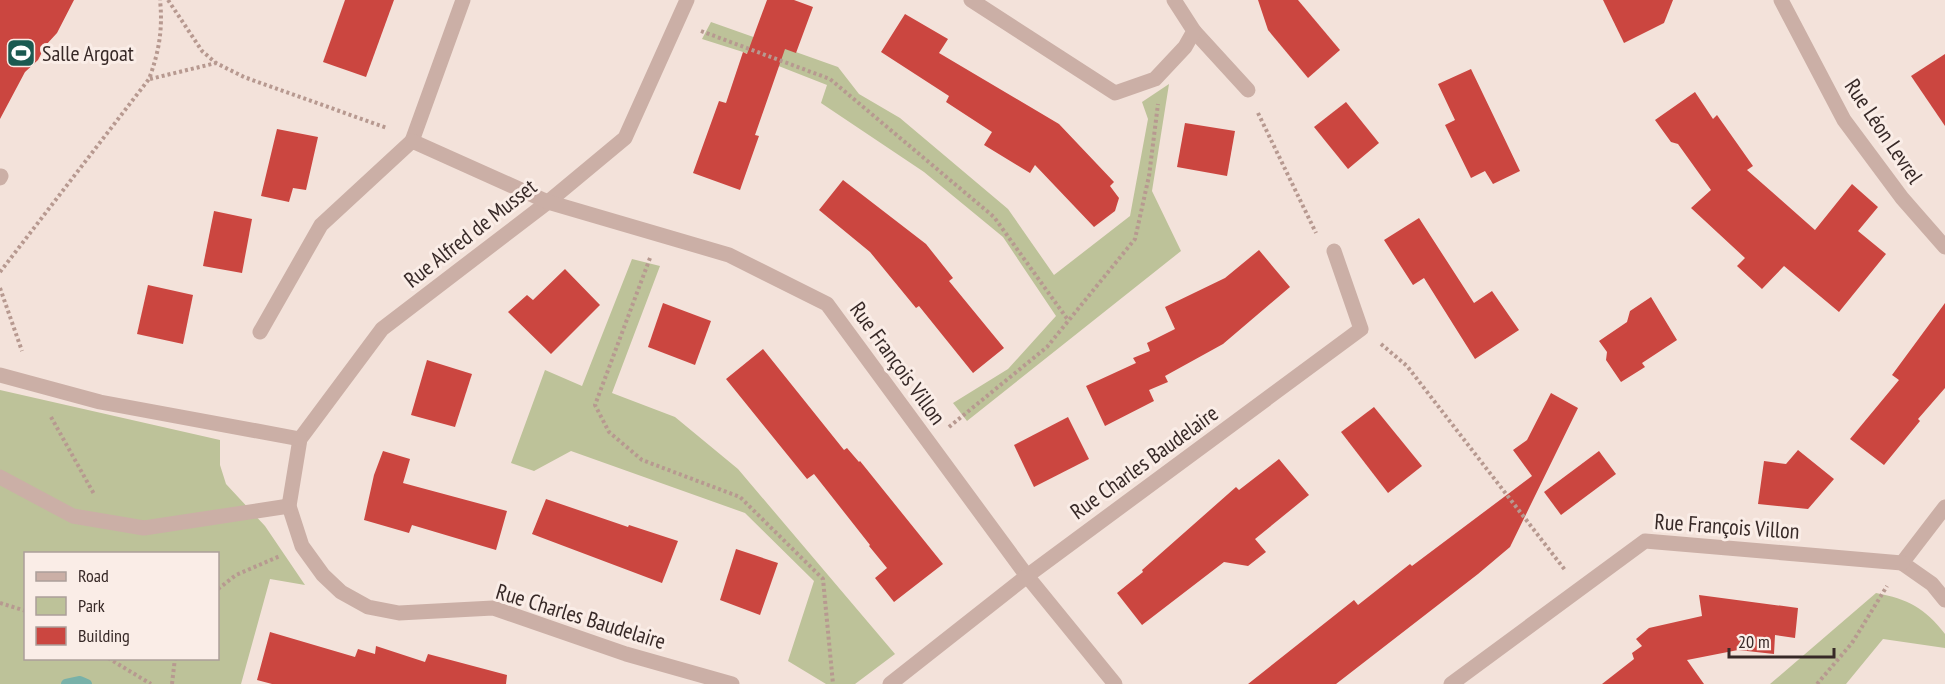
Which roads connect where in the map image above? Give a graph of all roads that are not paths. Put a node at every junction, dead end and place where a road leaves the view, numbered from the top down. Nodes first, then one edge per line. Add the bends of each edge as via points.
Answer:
1 (464, 0) edge
2 (687, 0) edge
3 (971, 0) edge
4 (1174, 0) edge
5 (1781, 0) edge
6 (1194, 31) junction
7 (1248, 90) road end
8 (412, 141) junction
9 (548, 202) junction
10 (1945, 247) edge
11 (1334, 251) road end
12 (260, 332) dead end
13 (0, 375) edge
14 (300, 439) junction
15 (0, 477) edge
16 (289, 506) junction
17 (1945, 507) edge
18 (1902, 563) junction
19 (1027, 576) junction
20 (1945, 600) edge
21 (732, 684) edge
22 (890, 684) edge
23 (1114, 684) edge
24 (1451, 684) edge

1 - 8 street
2 - 9 street, Rue Alfred de Musset via 625,138
3 - 6 street via 1115,93 1155,79 1185,47
4 - 6 street
5 - 10 street, Rue Léon Levrel via 1844,120 1902,198
6 - 7 street
8 - 9 street, Rue François Villon
8 - 12 street via 321,225
9 - 14 street, Rue Alfred de Musset via 382,328
9 - 19 street, Rue François Villon via 729,255 827,304
11 - 19 street, Rue Charles Baudelaire via 1361,329
13 - 14 street via 100,402
14 - 16 street, Rue Alfred de Musset
15 - 16 street via 73,516 144,528
16 - 21 street, Rue Charles Baudelaire via 302,546 323,575 341,592 368,607 399,613 493,608 626,654
17 - 18 street
18 - 20 street via 1932,584
18 - 24 street, Rue François Villon via 1645,541
19 - 22 street, Rue Charles Baudelaire
19 - 23 street, Rue François Villon

